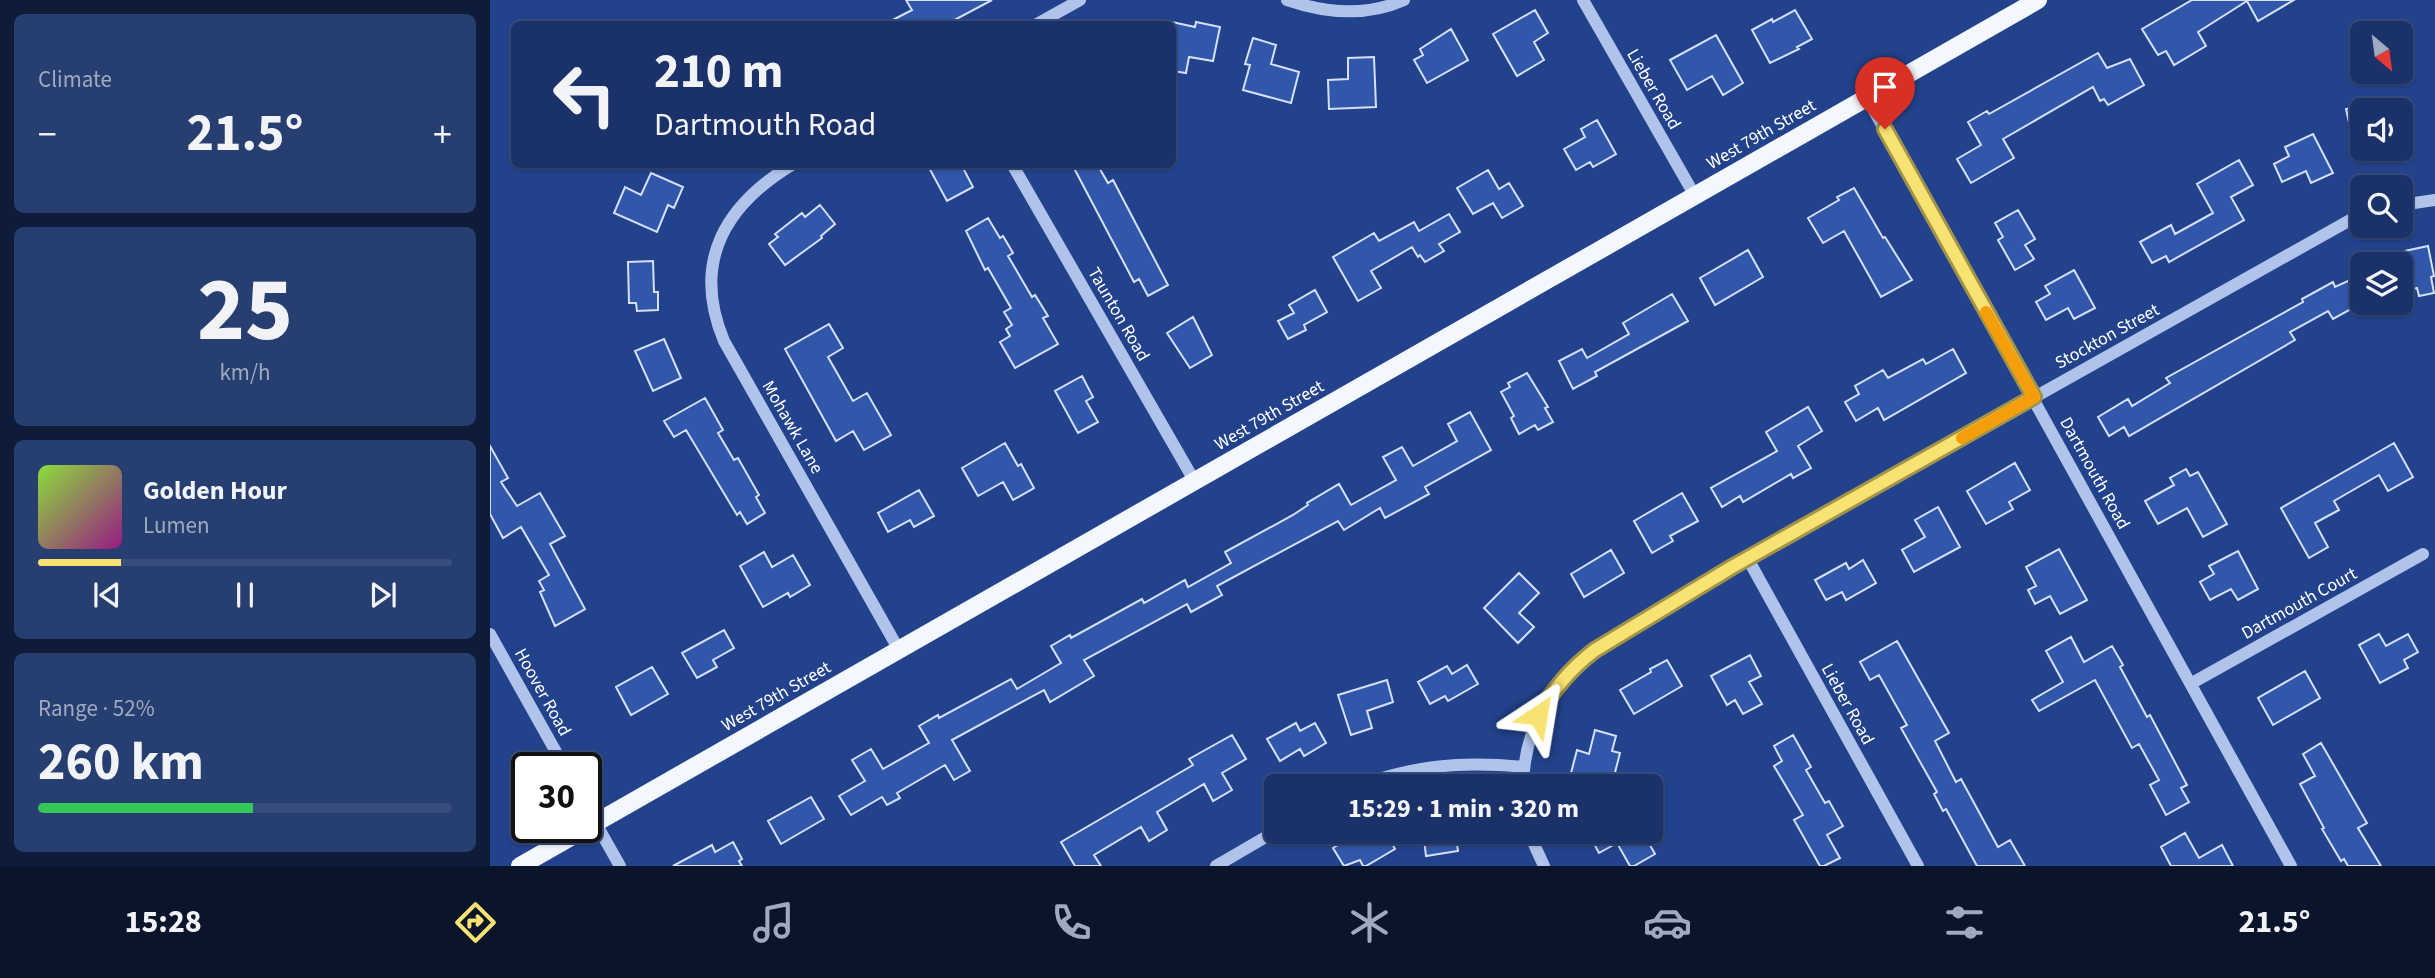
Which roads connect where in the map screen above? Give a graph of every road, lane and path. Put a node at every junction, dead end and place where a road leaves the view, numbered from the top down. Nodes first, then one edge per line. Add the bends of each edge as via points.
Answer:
1 (1080, 0) edge
2 (1287, 0) edge
3 (1404, 0) edge
4 (1583, 0) edge
5 (2038, 0) edge
6 (1042, 21) edge
7 (1867, 98) junction
8 (787, 168) edge
9 (1014, 168) edge
10 (1695, 196) junction
11 (2435, 200) edge
12 (2413, 203) edge
13 (2350, 220) edge
14 (2034, 397) junction
15 (1195, 481) junction
16 (2423, 554) dead end
17 (1748, 559) junction
18 (490, 634) edge
19 (900, 650) junction
20 (2192, 683) junction
21 (556, 752) edge
22 (1524, 767) junction
23 (1395, 774) edge
24 (1524, 774) edge
25 (602, 821) edge
26 (602, 834) edge
27 (1264, 838) edge
28 (562, 843) edge
29 (1534, 844) edge
30 (520, 866) edge
31 (620, 866) edge
32 (1216, 866) edge
33 (1544, 866) edge
34 (1918, 866) edge
35 (2291, 866) edge

1 - 6 street
2 - 3 street via 1334,12 1359,12
4 - 10 street, Lieber Road
5 - 7 main road, West 79th Street
7 - 10 main road, West 79th Street
7 - 14 street, Dartmouth Road
8 - 19 street, Mohawk Lane via 762,184 726,226 712,275 712,300 721,333
9 - 15 street, Taunton Road
10 - 15 main road, West 79th Street
11 - 12 street
13 - 14 street, Stockton Street
14 - 17 street, Stockton Street
14 - 20 street, Dartmouth Road
15 - 19 main road, West 79th Street
16 - 20 street, Dartmouth Court
17 - 22 street, Stockton Street via 1574,666 1538,715
17 - 34 street, Lieber Road
18 - 21 street, Hoover Road
19 - 25 main road, West 79th Street
20 - 35 street, Dartmouth Road
22 - 23 street via 1438,765
22 - 24 street
26 - 31 street
27 - 32 street
28 - 30 main road, West 79th Street
29 - 33 street

